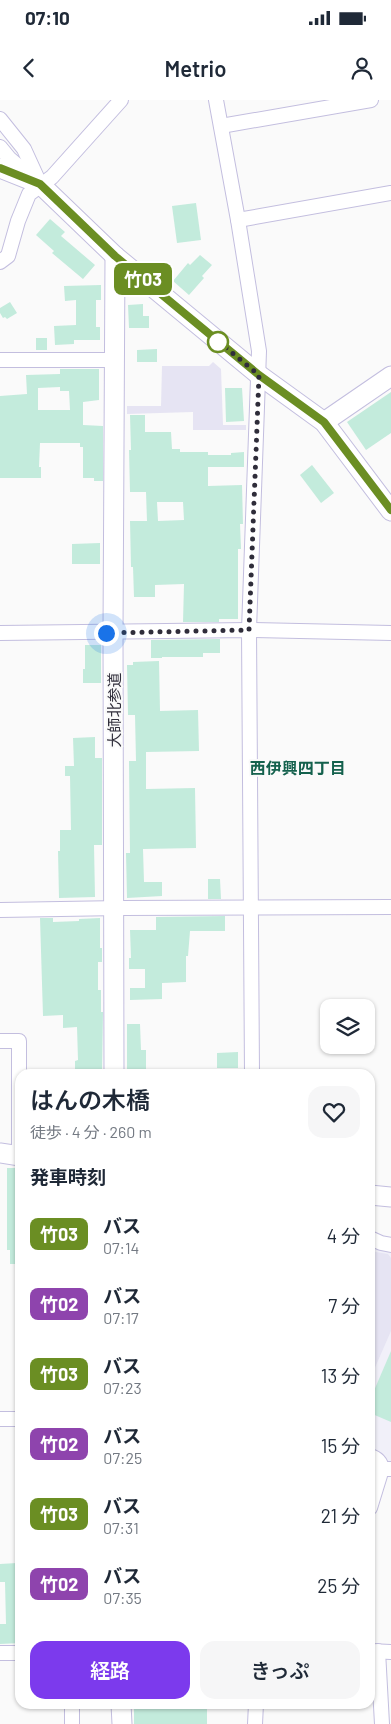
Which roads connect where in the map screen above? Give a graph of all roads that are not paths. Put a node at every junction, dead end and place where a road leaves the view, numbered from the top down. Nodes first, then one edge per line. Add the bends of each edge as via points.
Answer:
1 (121, 100) edge
2 (216, 100) edge
3 (371, 100) edge
4 (0, 119) edge
5 (221, 126) junction
6 (0, 147) edge
7 (0, 168) edge
8 (40, 184) junction
9 (391, 193) edge
10 (238, 220) junction
11 (115, 256) junction
12 (0, 262) edge
13 (0, 360) edge
14 (115, 360) junction
15 (259, 375) junction
16 (391, 376) edge
17 (324, 422) junction
18 (391, 510) edge
19 (249, 630) junction
20 (391, 632) edge
21 (0, 633) edge
22 (113, 633) junction
23 (250, 907) junction
24 (391, 907) edge
25 (114, 908) junction
26 (0, 910) edge
27 (0, 1041) edge
28 (20, 1069) edge
29 (114, 1069) edge
30 (252, 1069) edge
31 (0, 1154) edge
32 (15, 1156) edge
33 (375, 1196) edge
34 (391, 1198) edge
35 (375, 1240) edge
36 (391, 1245) edge
37 (0, 1419) edge
38 (15, 1419) edge
39 (375, 1457) edge
40 (387, 1469) edge
41 (375, 1497) edge
42 (380, 1651) edge
43 (15, 1653) edge
44 (0, 1654) edge
45 (72, 1709) edge
46 (121, 1709) edge
47 (256, 1709) edge
48 (72, 1724) edge
49 (122, 1724) edge
50 (255, 1724) edge
51 (382, 1724) edge

1 - 8 street via 52,177
2 - 5 street
3 - 5 street
4 - 8 street via 24,149
5 - 10 street
6 - 8 street
7 - 8 street
8 - 11 street
8 - 12 street via 29,194 8,256
9 - 10 street
10 - 15 street via 259,352
11 - 14 street, 大師北参道
11 - 15 street
13 - 14 street
14 - 22 street, 大師北参道
15 - 17 street
15 - 19 street
16 - 17 street
17 - 18 street
19 - 20 street
19 - 22 street
19 - 23 street
21 - 22 street
22 - 25 street, 大師北参道
23 - 24 street
23 - 25 street
23 - 30 street
25 - 26 street
25 - 29 street, 大師北参道
27 - 28 street via 19,1041
31 - 32 street
33 - 34 street
35 - 36 street
37 - 38 street
39 - 40 street
40 - 41 street
42 - 51 street
43 - 44 street
45 - 48 street
46 - 49 street
47 - 50 street

